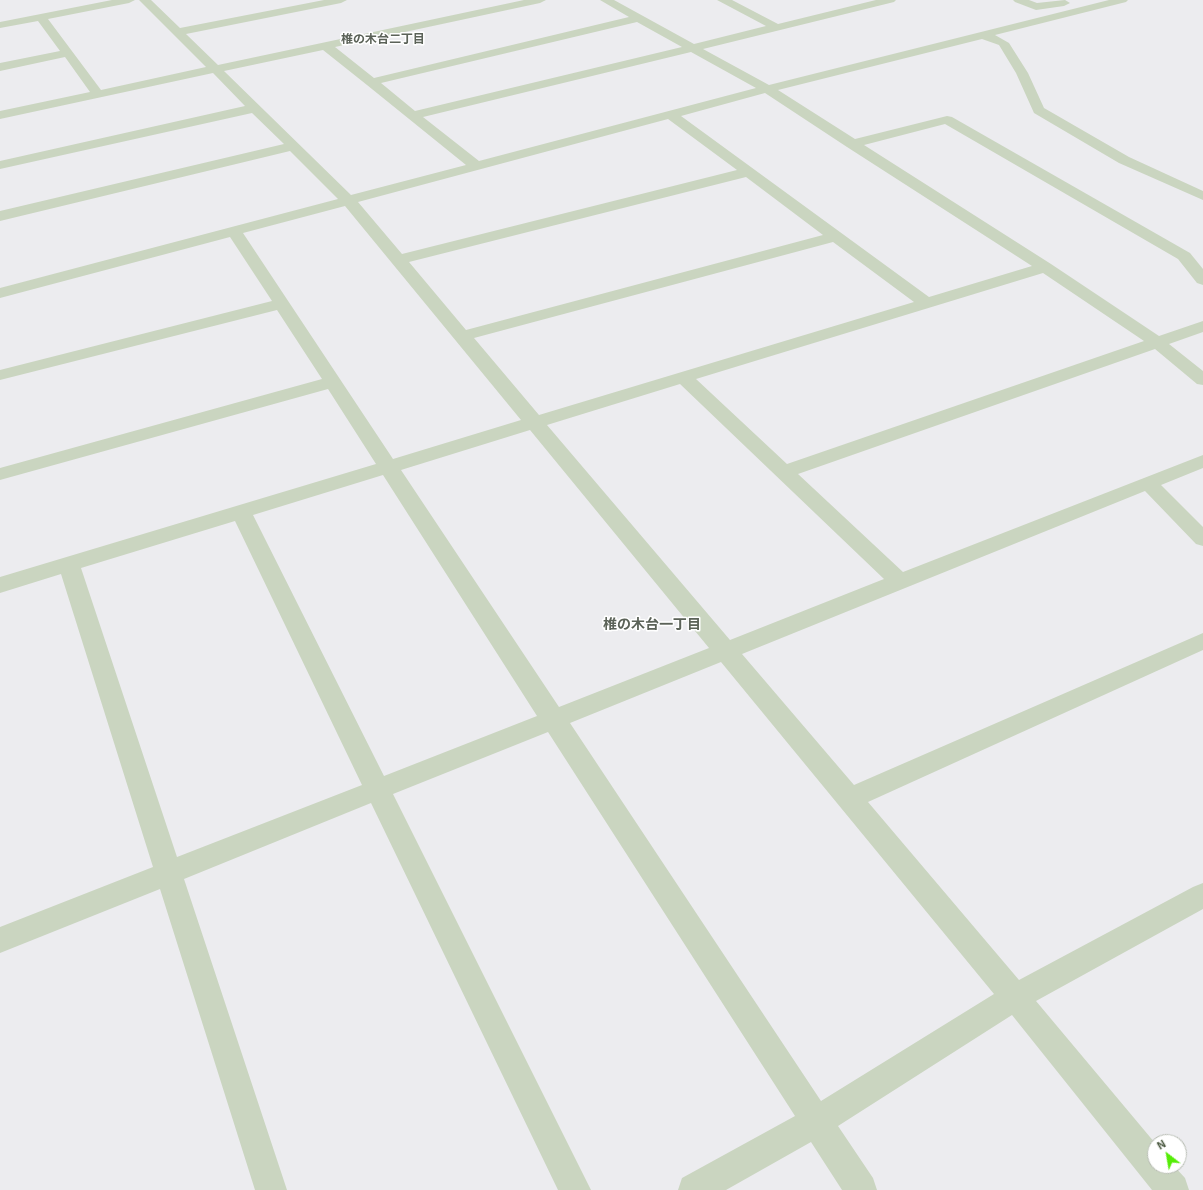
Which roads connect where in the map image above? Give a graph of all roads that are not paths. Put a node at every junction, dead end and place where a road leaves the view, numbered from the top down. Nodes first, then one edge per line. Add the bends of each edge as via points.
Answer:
1 (129, 0) edge
2 (146, 0) edge
3 (341, 0) edge
4 (540, 0) edge
5 (606, 0) edge
6 (723, 0) edge
7 (890, 0) edge
8 (1019, 0) edge
9 (1122, 0) edge
10 (839, 3) dead end
11 (479, 4) dead end
12 (1099, 6) junction
13 (852, 9) junction
14 (490, 11) junction
15 (41, 17) junction
16 (639, 18) junction
17 (0, 25) edge
18 (776, 27) junction
19 (178, 32) junction
20 (984, 35) junction
21 (326, 46) junction
22 (690, 48) junction
23 (68, 53) junction
24 (0, 67) edge
25 (216, 70) junction
26 (371, 82) junction
27 (767, 89) junction
28 (99, 94) junction
29 (255, 108) junction
30 (0, 115) edge
31 (413, 115) junction
32 (671, 115) junction
33 (852, 144) junction
34 (293, 146) junction
35 (0, 165) edge
36 (478, 167) junction
37 (748, 172) junction
38 (1203, 196) edge
39 (349, 201) junction
40 (0, 216) edge
41 (234, 231) junction
42 (836, 236) junction
43 (399, 260) junction
44 (1044, 267) junction
45 (1203, 280) edge
46 (0, 293) edge
47 (926, 303) junction
48 (281, 304) junction
49 (1203, 326) edge
50 (462, 336) junction
51 (1157, 342) junction
52 (0, 375) edge
53 (683, 377) junction
54 (1203, 380) edge
55 (332, 382) junction
56 (534, 422) junction
57 (1203, 461) edge
58 (388, 467) junction
59 (784, 472) junction
60 (0, 474) edge
61 (1148, 483) junction
62 (241, 512) junction
63 (1203, 539) edge
64 (69, 564) junction
65 (900, 582) junction
66 (0, 585) edge
67 (1203, 641) edge
68 (726, 651) junction
69 (553, 720) junction
70 (378, 790) junction
71 (849, 799) junction
72 (168, 873) junction
73 (1203, 895) edge
74 (0, 940) edge
75 (1015, 997) junction
76 (816, 1122) junction
77 (271, 1190) edge
78 (574, 1190) edge
79 (694, 1190) edge
80 (861, 1190) edge
81 (1174, 1190) edge

1 - 15 street
2 - 19 street
3 - 19 street
4 - 14 street
5 - 16 street
6 - 18 street
7 - 13 street
8 - 12 street via 1036,7 1080,2
9 - 12 street
10 - 13 street
11 - 14 street
12 - 20 street
13 - 18 street
14 - 21 street
15 - 17 street
15 - 23 street
16 - 22 street
16 - 26 street
18 - 22 street
19 - 25 street
20 - 27 street
20 - 38 street via 1003,43 1022,73 1039,110 1124,160
21 - 25 street
21 - 26 street
22 - 27 street
22 - 31 street
23 - 24 street
23 - 28 street
25 - 28 street
25 - 29 street
26 - 31 street
27 - 32 street
27 - 33 street
28 - 30 street
29 - 34 street
29 - 35 street
31 - 36 street
32 - 36 street
32 - 37 street
33 - 44 street
33 - 45 street via 947,120 1184,256
34 - 39 street
34 - 40 street
36 - 39 street
37 - 42 street
37 - 43 street
39 - 41 street
39 - 43 street
41 - 46 street
41 - 48 street
42 - 47 street
42 - 50 street
43 - 50 street
44 - 47 street
44 - 51 street
47 - 53 street
48 - 52 street
48 - 55 street
49 - 51 street
50 - 56 street
51 - 54 street
51 - 59 street
53 - 56 street
53 - 59 street
55 - 58 street
55 - 60 street
56 - 58 street
56 - 68 street
57 - 61 street
58 - 62 street
58 - 69 street
59 - 65 street
61 - 63 street
61 - 65 street
62 - 64 street
62 - 70 street
64 - 66 street
64 - 72 street
65 - 68 street
67 - 71 street
68 - 69 street
68 - 71 street
69 - 70 street
69 - 76 street
70 - 72 street
70 - 78 street
71 - 75 street
72 - 74 street
72 - 77 street
73 - 75 street
75 - 76 street
75 - 81 street
76 - 79 street
76 - 80 street

